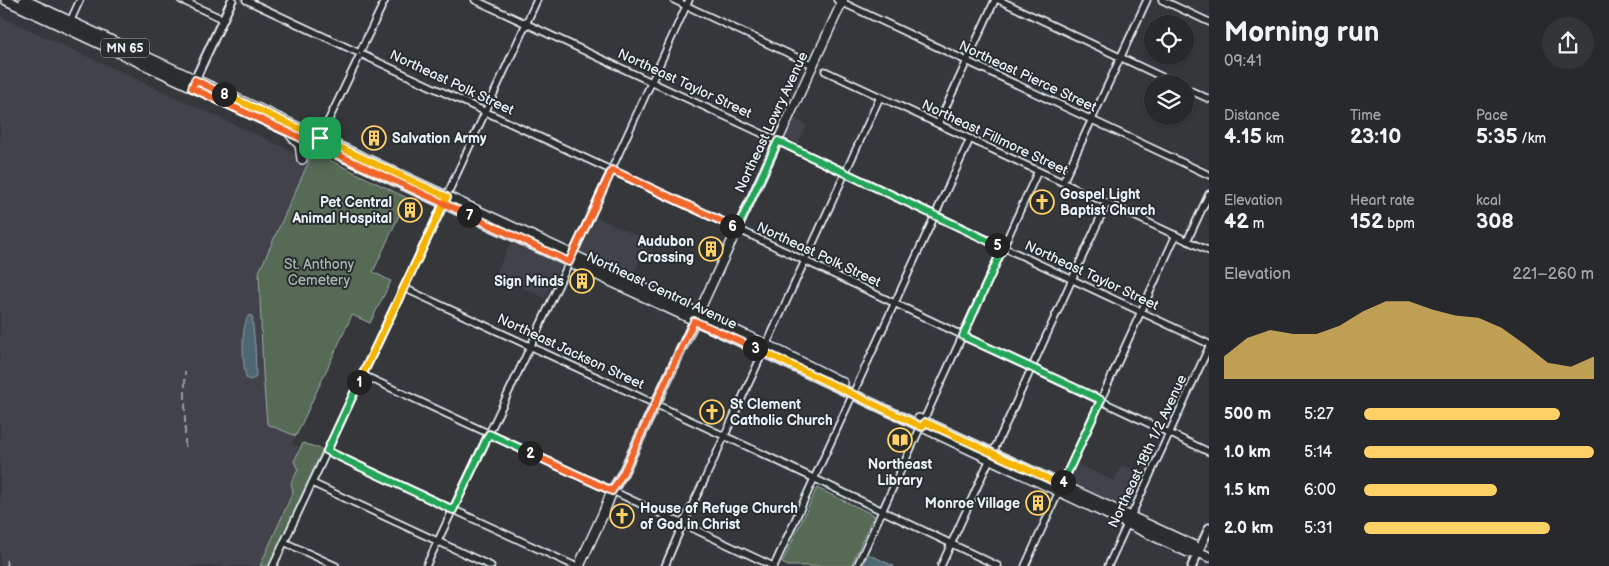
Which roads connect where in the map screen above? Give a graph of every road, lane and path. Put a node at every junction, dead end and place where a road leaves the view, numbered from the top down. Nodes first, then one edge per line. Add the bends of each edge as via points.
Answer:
1 (6, 0) edge
2 (24, 0) edge
3 (80, 0) edge
4 (181, 0) edge
5 (232, 0) edge
6 (246, 0) edge
7 (385, 0) edge
8 (475, 0) edge
9 (537, 0) edge
10 (674, 0) edge
11 (995, 0) edge
12 (999, 0) edge
13 (1147, 0) edge
14 (1162, 0) edge
15 (840, 1) edge
16 (688, 3) edge
17 (223, 20) junction
18 (1209, 22) edge
19 (526, 23) junction
20 (69, 25) junction
21 (360, 53) junction
22 (1120, 57) junction
23 (966, 61) junction
24 (813, 65) junction
25 (825, 71) dead end
26 (1158, 75) edge
27 (652, 82) junction
28 (193, 84) junction
29 (1194, 92) edge
30 (880, 97) junction
31 (1209, 99) edge
32 (486, 112) junction
33 (1092, 120) junction
34 (938, 124) junction
35 (280, 129) junction
36 (320, 138) junction
37 (970, 139) junction
38 (778, 141) junction
39 (302, 159) dead end
40 (612, 170) junction
41 (1038, 171) junction
42 (846, 174) junction
43 (1209, 175) edge
44 (1063, 182) junction
45 (1209, 194) edge
46 (445, 201) junction
47 (1107, 203) junction
48 (936, 215) junction
49 (737, 229) junction
50 (1176, 235) junction
51 (1187, 240) junction
52 (1003, 248) junction
53 (1209, 251) edge
54 (570, 259) junction
55 (805, 261) junction
56 (1072, 280) junction
57 (404, 288) junction
58 (895, 304) junction
59 (1141, 312) junction
60 (696, 317) junction
61 (963, 336) junction
62 (530, 346) junction
63 (1209, 346) edge
64 (765, 349) junction
65 (1032, 368) junction
66 (363, 375) junction
67 (854, 392) junction
68 (1101, 400) junction
69 (655, 404) junction
70 (923, 424) junction
71 (1169, 433) junction
72 (489, 434) junction
73 (724, 436) junction
74 (327, 451) junction
75 (1209, 452) edge
76 (991, 456) junction
77 (814, 479) junction
78 (312, 483) junction
79 (1060, 488) junction
80 (614, 492) junction
81 (453, 510) junction
82 (883, 511) junction
83 (1129, 520) junction
84 (683, 524) junction
85 (1209, 528) edge
86 (438, 541) junction
87 (284, 542) junction
88 (951, 544) junction
89 (1198, 552) junction
90 (1209, 557) edge
91 (273, 566) edge
92 (336, 566) edge
93 (426, 566) edge
94 (491, 566) edge
95 (575, 566) edge
96 (579, 566) edge
97 (665, 566) edge
98 (774, 566) edge
99 (857, 566) edge
100 (941, 566) edge
101 (998, 566) edge
102 (1025, 566) edge
103 (1108, 566) edge
104 (1192, 566) edge

1 - 20 main road, Northeast Central Avenue / MN 65
2 - 20 main road, Northeast Central Avenue / MN 65
3 - 20 street
4 - 17 street
5 - 17 street
6 - 21 street, Northeast Polk Street
7 - 21 street
8 - 19 street, Northeast Taylor Street
9 - 19 street
10 - 16 street
11 - 23 street
12 - 22 street
13 - 22 street
14 - 18 street
15 - 23 street, Northeast Pierce Street
15 - 24 main road, Northeast Lowry Avenue
16 - 24 street
16 - 27 street
17 - 28 street
19 - 27 street, Northeast Taylor Street
19 - 32 street
20 - 28 main road, Northeast Central Avenue / MN 65
21 - 32 street, Northeast Polk Street
21 - 36 street
22 - 26 street
22 - 33 street
23 - 33 street, Northeast Pierce Street
23 - 34 street
24 - 38 main road, Northeast Lowry Avenue
25 - 30 street, Northeast Fillmore Street
27 - 38 street, Northeast Taylor Street
27 - 40 street
28 - 35 main road, Northeast Central Avenue / MN 65
28 - 36 main road, Northeast Central Avenue / MN 65
29 - 31 street
30 - 34 street, Northeast Fillmore Street
30 - 42 street
32 - 40 street, Northeast Polk Street
32 - 46 street
33 - 43 street, Northeast Pierce Street
33 - 44 street
34 - 37 street, Northeast Fillmore Street
35 - 39 main road via 295,138 300,145
35 - 46 main road, Northeast Central Avenue / MN 65
36 - 46 main road, Northeast Central Avenue / MN 65
37 - 41 street, Northeast Fillmore Street
37 - 48 street
38 - 42 street, Northeast Taylor Street
38 - 49 main road, Northeast Lowry Avenue
40 - 49 street, Northeast Polk Street
40 - 54 street
41 - 44 street, Northeast Fillmore Street
41 - 52 street
42 - 48 street, Northeast Taylor Street
42 - 55 street
44 - 47 street, Northeast Fillmore Street
45 - 51 street
46 - 54 main road, Northeast Central Avenue / MN 65
46 - 57 street
47 - 50 street, Northeast Fillmore Street
47 - 56 street
48 - 52 street, Northeast Taylor Street
48 - 58 street
49 - 55 street, Northeast Polk Street
49 - 60 main road, Northeast Lowry Avenue
50 - 51 street, Northeast Fillmore Street
50 - 59 street
51 - 53 street, Northeast Fillmore Street
52 - 56 street, Northeast Taylor Street
52 - 61 street
54 - 60 main road, Northeast Central Avenue / MN 65
54 - 62 street
55 - 58 street, Northeast Polk Street
55 - 64 street
56 - 59 street, Northeast Taylor Street
56 - 65 street
57 - 62 street, Northeast Jackson Street
57 - 66 street
58 - 61 street, Northeast Polk Street
58 - 67 street
59 - 63 street, Northeast Taylor Street
59 - 68 street
60 - 64 main road, Northeast Central Avenue / MN 65
60 - 69 main road, Northeast Lowry Avenue
61 - 65 street, Northeast Polk Street
61 - 70 street
62 - 69 street, Northeast Jackson Street
62 - 72 street
63 - 71 street, Northeast 18th 1/2 Avenue
64 - 67 main road, Northeast Central Avenue / MN 65
64 - 73 street
65 - 68 street, Northeast Polk Street
65 - 76 street
66 - 72 street
66 - 74 street
67 - 70 main road, Northeast Central Avenue / MN 65
67 - 77 street
68 - 71 street, Northeast Polk Street
68 - 79 street
69 - 73 street, Northeast Jackson Street
69 - 80 main road, Northeast Lowry Avenue
70 - 76 main road, Northeast Central Avenue / MN 65
70 - 82 street
71 - 75 street, Northeast Polk Street
71 - 83 street, Northeast 18th 1/2 Avenue
72 - 80 street
72 - 81 street
73 - 77 street, Northeast Jackson Street
73 - 84 street
74 - 78 street
74 - 81 street
76 - 79 main road, Northeast Central Avenue / MN 65
76 - 88 street
77 - 82 street, Northeast Jackson Street
77 - 98 street
78 - 86 street
78 - 87 street
79 - 83 main road, Northeast Central Avenue / MN 65
79 - 102 street
80 - 84 street
80 - 96 main road, Northeast Lowry Avenue
81 - 86 street
81 - 95 street
82 - 88 street, Northeast Jackson Street
82 - 99 street
83 - 89 main road, Northeast Central Avenue / MN 65 via 1188,552
83 - 103 street, Northeast 18th 1/2 Avenue
84 - 97 street
84 - 98 street
85 - 89 street
86 - 93 street
86 - 94 street
87 - 91 street
87 - 92 street
88 - 100 street
88 - 101 street, Northeast Jackson Street
89 - 90 main road, Northeast Central Avenue / MN 65
89 - 104 street

